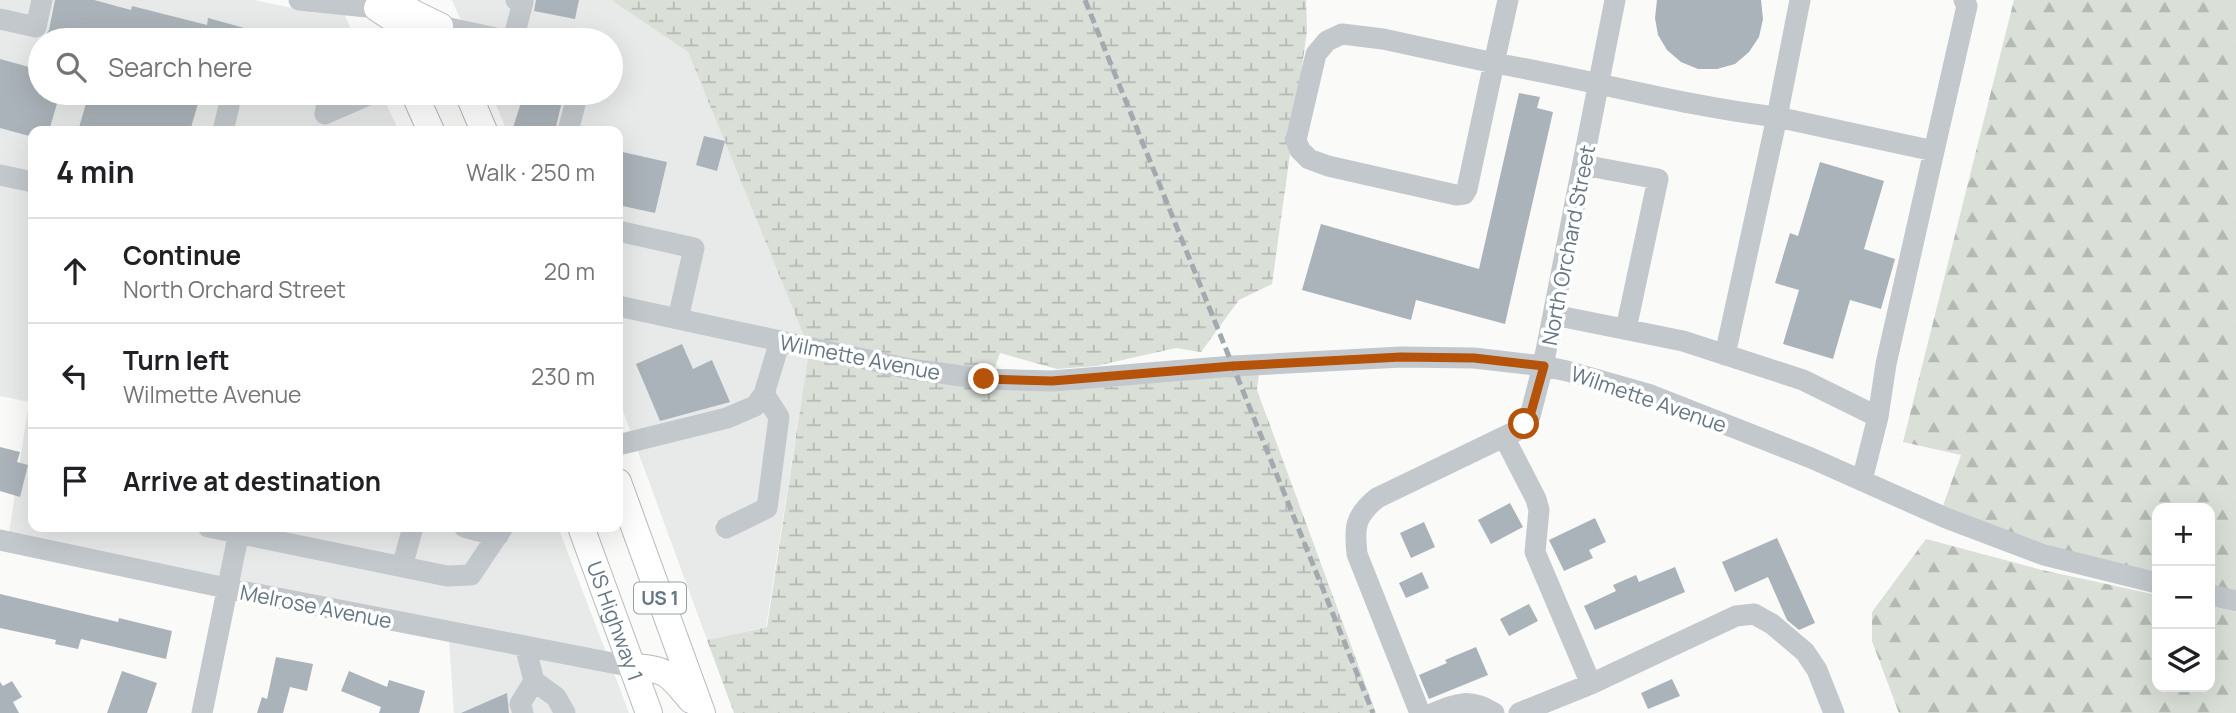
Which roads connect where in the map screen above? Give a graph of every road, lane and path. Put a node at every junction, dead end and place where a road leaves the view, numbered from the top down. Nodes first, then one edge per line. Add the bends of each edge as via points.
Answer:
1 (42, 0) edge
2 (299, 0) edge
3 (428, 0) edge
4 (516, 0) edge
5 (1508, 0) edge
6 (1615, 0) edge
7 (1800, 0) edge
8 (1964, 0) edge
9 (382, 3) edge
10 (0, 19) edge
11 (388, 28) edge
12 (427, 28) edge
13 (433, 28) edge
14 (516, 28) edge
15 (1494, 63) junction
16 (1600, 82) junction
17 (327, 105) edge
18 (353, 105) edge
19 (419, 105) edge
20 (473, 105) edge
21 (575, 105) edge
22 (229, 106) dead end
23 (1777, 117) junction
24 (324, 123) edge
25 (224, 126) edge
26 (428, 126) edge
27 (482, 126) edge
28 (569, 126) edge
29 (1934, 151) junction
30 (1583, 165) junction
31 (0, 175) edge
32 (28, 181) edge
33 (623, 232) edge
34 (623, 307) edge
35 (1554, 315) junction
36 (678, 319) junction
37 (1626, 329) junction
38 (780, 341) junction
39 (1725, 355) junction
40 (1544, 366) junction
41 (764, 394) junction
42 (1878, 417) junction
43 (1504, 437) junction
44 (623, 444) edge
45 (1862, 480) junction
46 (623, 496) edge
47 (726, 528) dead end
48 (239, 532) edge
49 (259, 532) edge
50 (412, 532) edge
51 (500, 532) edge
52 (583, 532) edge
53 (298, 536) edge
54 (0, 540) edge
55 (402, 567) junction
56 (2152, 582) edge
57 (226, 588) junction
58 (2215, 596) edge
59 (2236, 601) edge
60 (525, 646) junction
61 (633, 667) junction
62 (534, 681) junction
63 (1591, 684) junction
64 (202, 713) edge
65 (523, 713) edge
66 (565, 713) edge
67 (649, 713) edge
68 (702, 713) edge
69 (1420, 713) edge
70 (1434, 713) edge
71 (1494, 713) edge
72 (1518, 713) edge
73 (1835, 713) edge

1 - 10 street via 36,27
2 - 9 street
3 - 13 main road
4 - 14 street via 523,2
5 - 15 street
6 - 16 street, North Orchard Street
7 - 23 street
8 - 29 street via 1967,6
9 - 11 main road
9 - 12 main road via 413,13
15 - 15 street via 1342,34 1315,54 1296,140 1300,150 1328,166 1464,194
15 - 16 street
16 - 23 street via 1736,113
16 - 30 street, North Orchard Street
17 - 24 street
18 - 24 street
19 - 26 main road
20 - 27 main road
21 - 28 street
22 - 25 street
23 - 29 street
23 - 39 street
29 - 42 street
30 - 35 street, North Orchard Street
30 - 37 street via 1658,179
31 - 32 street
33 - 36 street via 694,248
34 - 36 street, Wilmette Avenue
35 - 37 street
35 - 40 street, North Orchard Street
36 - 38 street, Wilmette Avenue
37 - 39 street
38 - 40 street, Wilmette Avenue via 910,369 984,379 1052,381 1401,357 1474,358
38 - 41 street
39 - 42 street via 1803,380
40 - 43 street, North Orchard Street via 1530,416
40 - 45 street, Wilmette Avenue via 1648,394
41 - 44 street via 755,406 727,418
41 - 47 street via 779,416 767,508
42 - 45 street
43 - 63 street via 1536,499 1535,552
43 - 69 street, North Orchard Street via 1377,498 1355,529 1357,554
45 - 56 street, Wilmette Avenue via 2044,555
46 - 68 main road, US 1
48 - 57 street
49 - 53 street
50 - 55 street
51 - 55 street via 471,575 447,576
52 - 61 main road, US Highway 1 / US 1
53 - 55 street
54 - 57 street, Melrose Avenue
57 - 60 street, Melrose Avenue
57 - 64 street
58 - 59 street
60 - 61 street, Melrose Avenue
60 - 62 street
61 - 67 main road, US Highway 1 / US 1
61 - 68 main road via 656,668 671,676
62 - 65 street via 520,704
62 - 66 street via 556,697
63 - 72 street
63 - 73 street via 1736,616 1754,614 1805,652
70 - 71 street via 1471,702

